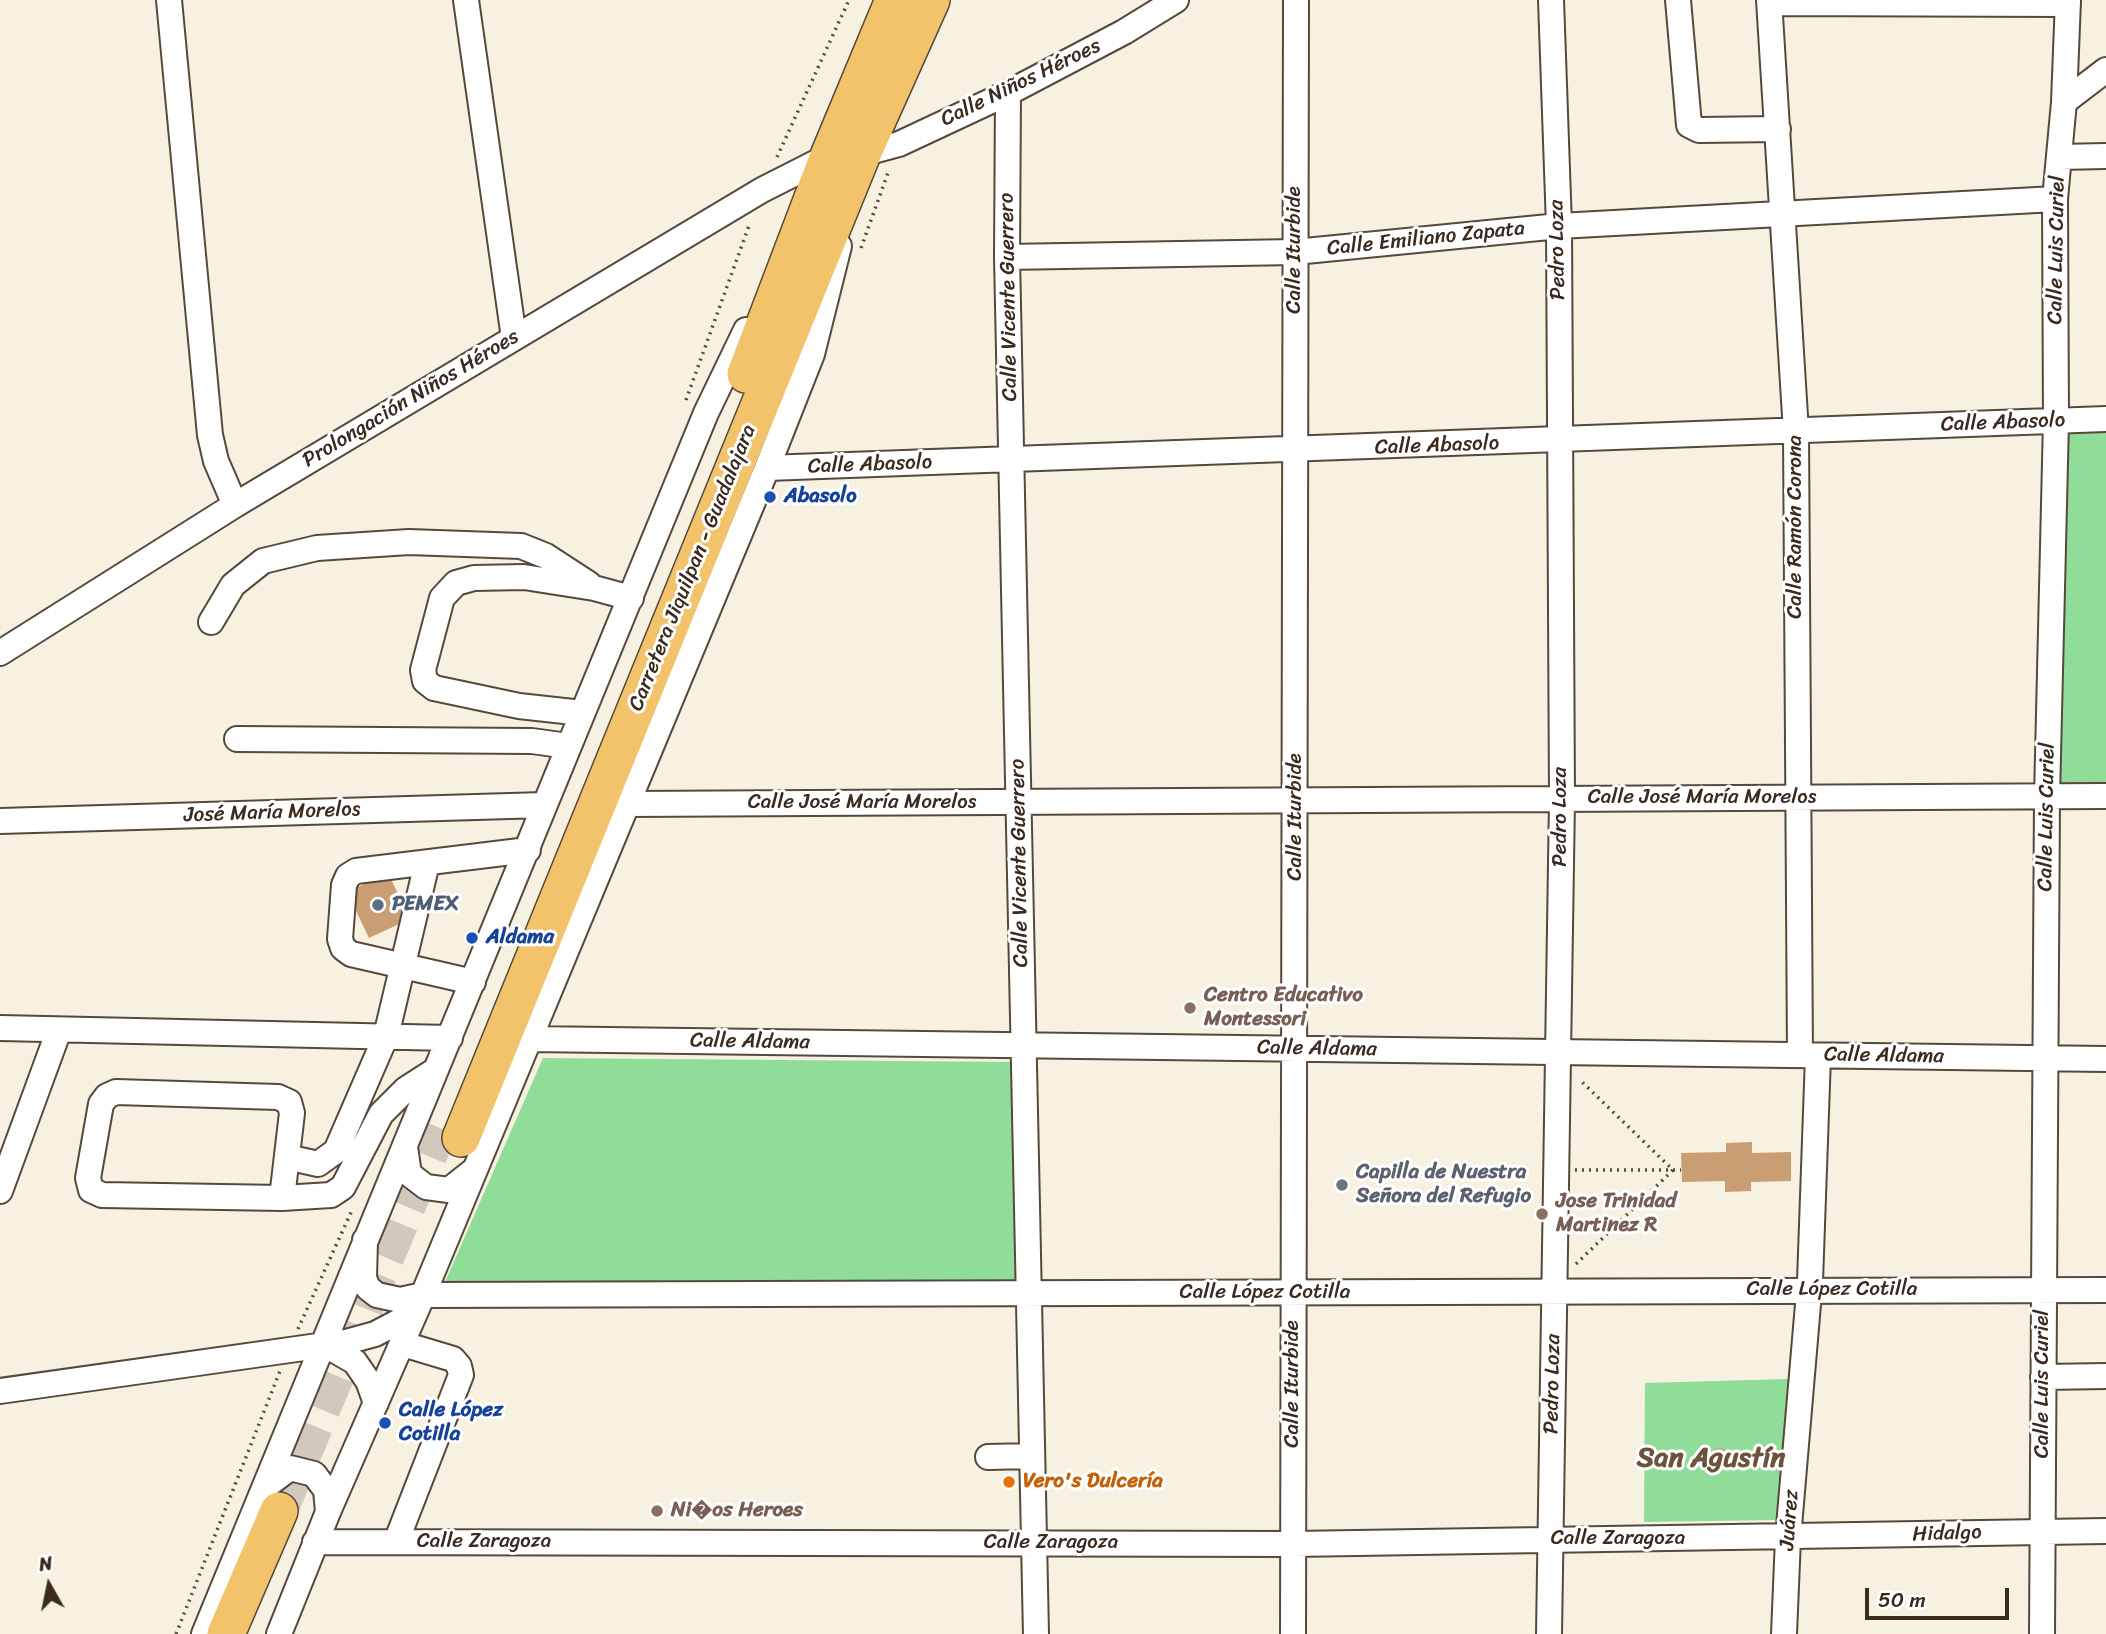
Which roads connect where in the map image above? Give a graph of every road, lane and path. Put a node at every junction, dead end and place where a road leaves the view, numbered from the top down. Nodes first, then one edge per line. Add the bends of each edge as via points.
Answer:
1 (169, 0) edge
2 (466, 0) edge
3 (849, 0) edge
4 (894, 0) edge
5 (931, 0) edge
6 (1176, 0) edge
7 (1296, 0) edge
8 (1551, 0) edge
9 (1678, 0) edge
10 (1770, 1) edge
11 (2068, 2) edge
12 (2106, 70) edge
13 (1008, 93) junction
14 (2064, 103) junction
15 (1778, 129) junction
16 (845, 155) junction
17 (2106, 156) edge
18 (2059, 158) junction
19 (762, 190) junction
20 (2055, 199) junction
21 (1783, 213) junction
22 (1559, 226) junction
23 (1295, 252) junction
24 (1007, 257) junction
25 (514, 338) junction
26 (2106, 419) edge
27 (2056, 421) junction
28 (1796, 432) junction
29 (1560, 441) junction
30 (1296, 451) junction
31 (1012, 460) junction
32 (767, 468) junction
33 (235, 505) junction
34 (594, 587) junction
35 (631, 598) junction
36 (211, 622) dead end
37 (0, 653) edge
38 (582, 713) junction
39 (237, 739) dead end
40 (568, 746) junction
41 (2106, 796) edge
42 (2047, 797) junction
43 (1798, 798) junction
44 (1562, 799) junction
45 (1297, 800) junction
46 (1019, 802) junction
47 (627, 804) junction
48 (544, 805) junction
49 (0, 821) edge
50 (528, 850) junction
51 (427, 863) junction
52 (403, 965) junction
53 (473, 982) junction
54 (0, 1028) edge
55 (59, 1030) junction
56 (386, 1036) junction
57 (450, 1038) junction
58 (529, 1039) junction
59 (1024, 1045) junction
60 (1295, 1049) junction
61 (1558, 1055) junction
62 (1809, 1055) junction
63 (2045, 1058) junction
64 (2106, 1059) edge
65 (434, 1071) junction
66 (405, 1146) junction
67 (458, 1146) junction
68 (287, 1157) junction
69 (1556, 1170) junction
70 (1673, 1170) junction
71 (1681, 1170) dead end
72 (0, 1191) edge
73 (282, 1198) junction
74 (356, 1202) dead end
75 (365, 1240) junction
76 (1810, 1285) junction
77 (1554, 1288) junction
78 (2044, 1290) junction
79 (2106, 1290) edge
80 (1029, 1292) junction
81 (1293, 1294) junction
82 (419, 1304) junction
83 (324, 1344) junction
84 (403, 1344) junction
85 (288, 1351) junction
86 (2106, 1376) edge
87 (2043, 1377) junction
88 (0, 1391) edge
89 (376, 1403) junction
90 (1032, 1456) junction
91 (988, 1457) dead end
92 (298, 1514) junction
93 (2042, 1531) junction
94 (2106, 1531) edge
95 (1788, 1538) junction
96 (1551, 1540) junction
97 (397, 1542) junction
98 (1034, 1543) junction
99 (1293, 1544) junction
100 (176, 1634) edge
101 (204, 1634) edge
102 (226, 1634) edge
103 (251, 1634) edge
104 (279, 1634) edge
105 (1036, 1634) edge
106 (1293, 1634) edge
107 (1549, 1634) edge
108 (1784, 1634) edge
109 (2042, 1634) edge

1 - 33 street via 210,436
2 - 25 street
3 - 19 path
4 - 16 highway, Carretera Jiquilpan - Guadalajara
5 - 16 highway, Carretera Jiquilpan - Guadalajara
6 - 13 street, Calle Niños Héroes
7 - 23 street, Calle Iturbide
8 - 22 street, Pedro Loza
9 - 15 street via 1689,125 1699,130
10 - 11 street
10 - 15 street, Calle Ramón Corona
11 - 14 street, Calle Luis Curiel
12 - 14 street
13 - 16 street, Calle Niños Héroes via 899,144
13 - 24 street, Calle Vicente Guerrero
14 - 18 street, Calle Luis Curiel
15 - 21 street, Calle Ramón Corona
16 - 19 street, Prolongación Niños Héroes
16 - 32 street via 812,354
16 - 35 street via 706,413
16 - 67 highway, Carretera Jiquilpan - Guadalajara
17 - 18 street
18 - 20 street, Calle Luis Curiel
19 - 25 street, Prolongación Niños Héroes
20 - 21 street, Calle Emiliano Zapata
20 - 27 street, Calle Luis Curiel
21 - 22 street, Calle Emiliano Zapata
21 - 28 street, Calle Ramón Corona
22 - 23 street, Calle Emiliano Zapata
22 - 29 street, Pedro Loza
23 - 24 street, Calle Emiliano Zapata
23 - 30 street, Calle Iturbide
24 - 31 street, Calle Vicente Guerrero
25 - 33 street, Prolongación Niños Héroes
26 - 27 street, Calle Abasolo
27 - 28 street, Calle Abasolo
27 - 42 street, Calle Luis Curiel
28 - 29 street, Calle Abasolo
28 - 43 street, Calle Ramón Corona
29 - 30 street, Calle Abasolo
29 - 44 street, Pedro Loza
30 - 31 street, Calle Abasolo
30 - 45 street, Calle Iturbide
31 - 32 street, Calle Abasolo
31 - 46 street, Calle Vicente Guerrero
32 - 47 street
33 - 37 street, Prolongación Niños Héroes
34 - 35 street
34 - 36 street via 546,556 521,546 409,542 317,548 263,561 233,585
34 - 38 street via 524,578 474,578 456,583 442,598 423,670 425,681 434,688 519,706
35 - 38 street
38 - 40 street
39 - 40 street via 532,741
40 - 48 street
41 - 42 street, Calle José María Morelos
42 - 43 street, Calle José María Morelos
42 - 63 street, Calle Luis Curiel
43 - 44 street, Calle José María Morelos
43 - 62 street, Calle Ramón Corona
44 - 45 street, Calle José María Morelos
44 - 61 street, Pedro Loza
45 - 46 street, Calle José María Morelos
45 - 60 street, Calle Iturbide
46 - 47 street, Calle José María Morelos
46 - 59 street, Calle Vicente Guerrero
47 - 58 street
48 - 49 street, José María Morelos
48 - 50 street
50 - 51 street
50 - 53 street
51 - 52 street
51 - 52 street via 356,872 344,885 343,948 351,954
52 - 53 street
52 - 56 street
53 - 57 street
54 - 55 street
55 - 56 street
55 - 72 street
56 - 57 street
56 - 68 street via 336,1151 318,1164
57 - 65 street
58 - 59 street, Calle Aldama
58 - 67 street
59 - 60 street, Calle Aldama
59 - 80 street, Calle Vicente Guerrero
60 - 61 street, Calle Aldama
60 - 81 street, Calle Iturbide
61 - 62 street, Calle Aldama
61 - 69 street, Pedro Loza
61 - 70 path
62 - 63 street, Calle Aldama
62 - 76 street, Juárez
63 - 64 street, Calle Aldama
63 - 78 street, Calle Luis Curiel
65 - 66 street
65 - 73 street via 406,1089 381,1114 343,1187 331,1195
66 - 67 street via 409,1174 426,1187 449,1190
66 - 75 street
67 - 82 street
68 - 73 street
68 - 73 street via 292,1113 289,1102 278,1097 116,1092 101,1104 88,1178 91,1190 102,1195
69 - 70 path
69 - 77 street, Pedro Loza
70 - 71 path
70 - 77 path
74 - 85 path
75 - 82 street, Calle López Cotilla via 368,1288 387,1298
75 - 83 street
76 - 77 street, Calle López Cotilla
76 - 78 street, Calle López Cotilla
76 - 95 street, Juárez
77 - 81 street, Calle López Cotilla
77 - 96 street, Pedro Loza
78 - 79 street, Calle López Cotilla
78 - 87 street, Calle Luis Curiel
80 - 81 street, Calle López Cotilla
80 - 82 street, Calle López Cotilla
80 - 90 street, Calle Vicente Guerrero
81 - 99 street, Calle Iturbide
82 - 83 street via 375,1334
82 - 84 street
83 - 85 street
83 - 89 street via 355,1362
83 - 92 street
84 - 89 street
84 - 97 street via 453,1359 461,1375
85 - 88 street
85 - 100 path
86 - 87 street
87 - 93 street, Calle Luis Curiel
89 - 92 street
90 - 91 street
90 - 98 street, Calle Vicente Guerrero
92 - 97 street, Calle Zaragoza
92 - 101 street
92 - 102 highway
92 - 103 highway
92 - 104 street
93 - 94 street, Hidalgo
93 - 95 street, Hidalgo
93 - 109 street, Calle Luis Curiel
95 - 96 street, Calle Zaragoza
95 - 108 street, Juárez
96 - 99 street, Calle Zaragoza
96 - 107 street, Pedro Loza
97 - 98 street, Calle Zaragoza
98 - 99 street, Calle Zaragoza
98 - 105 street, Calle Vicente Guerrero
99 - 106 street, Calle Iturbide

